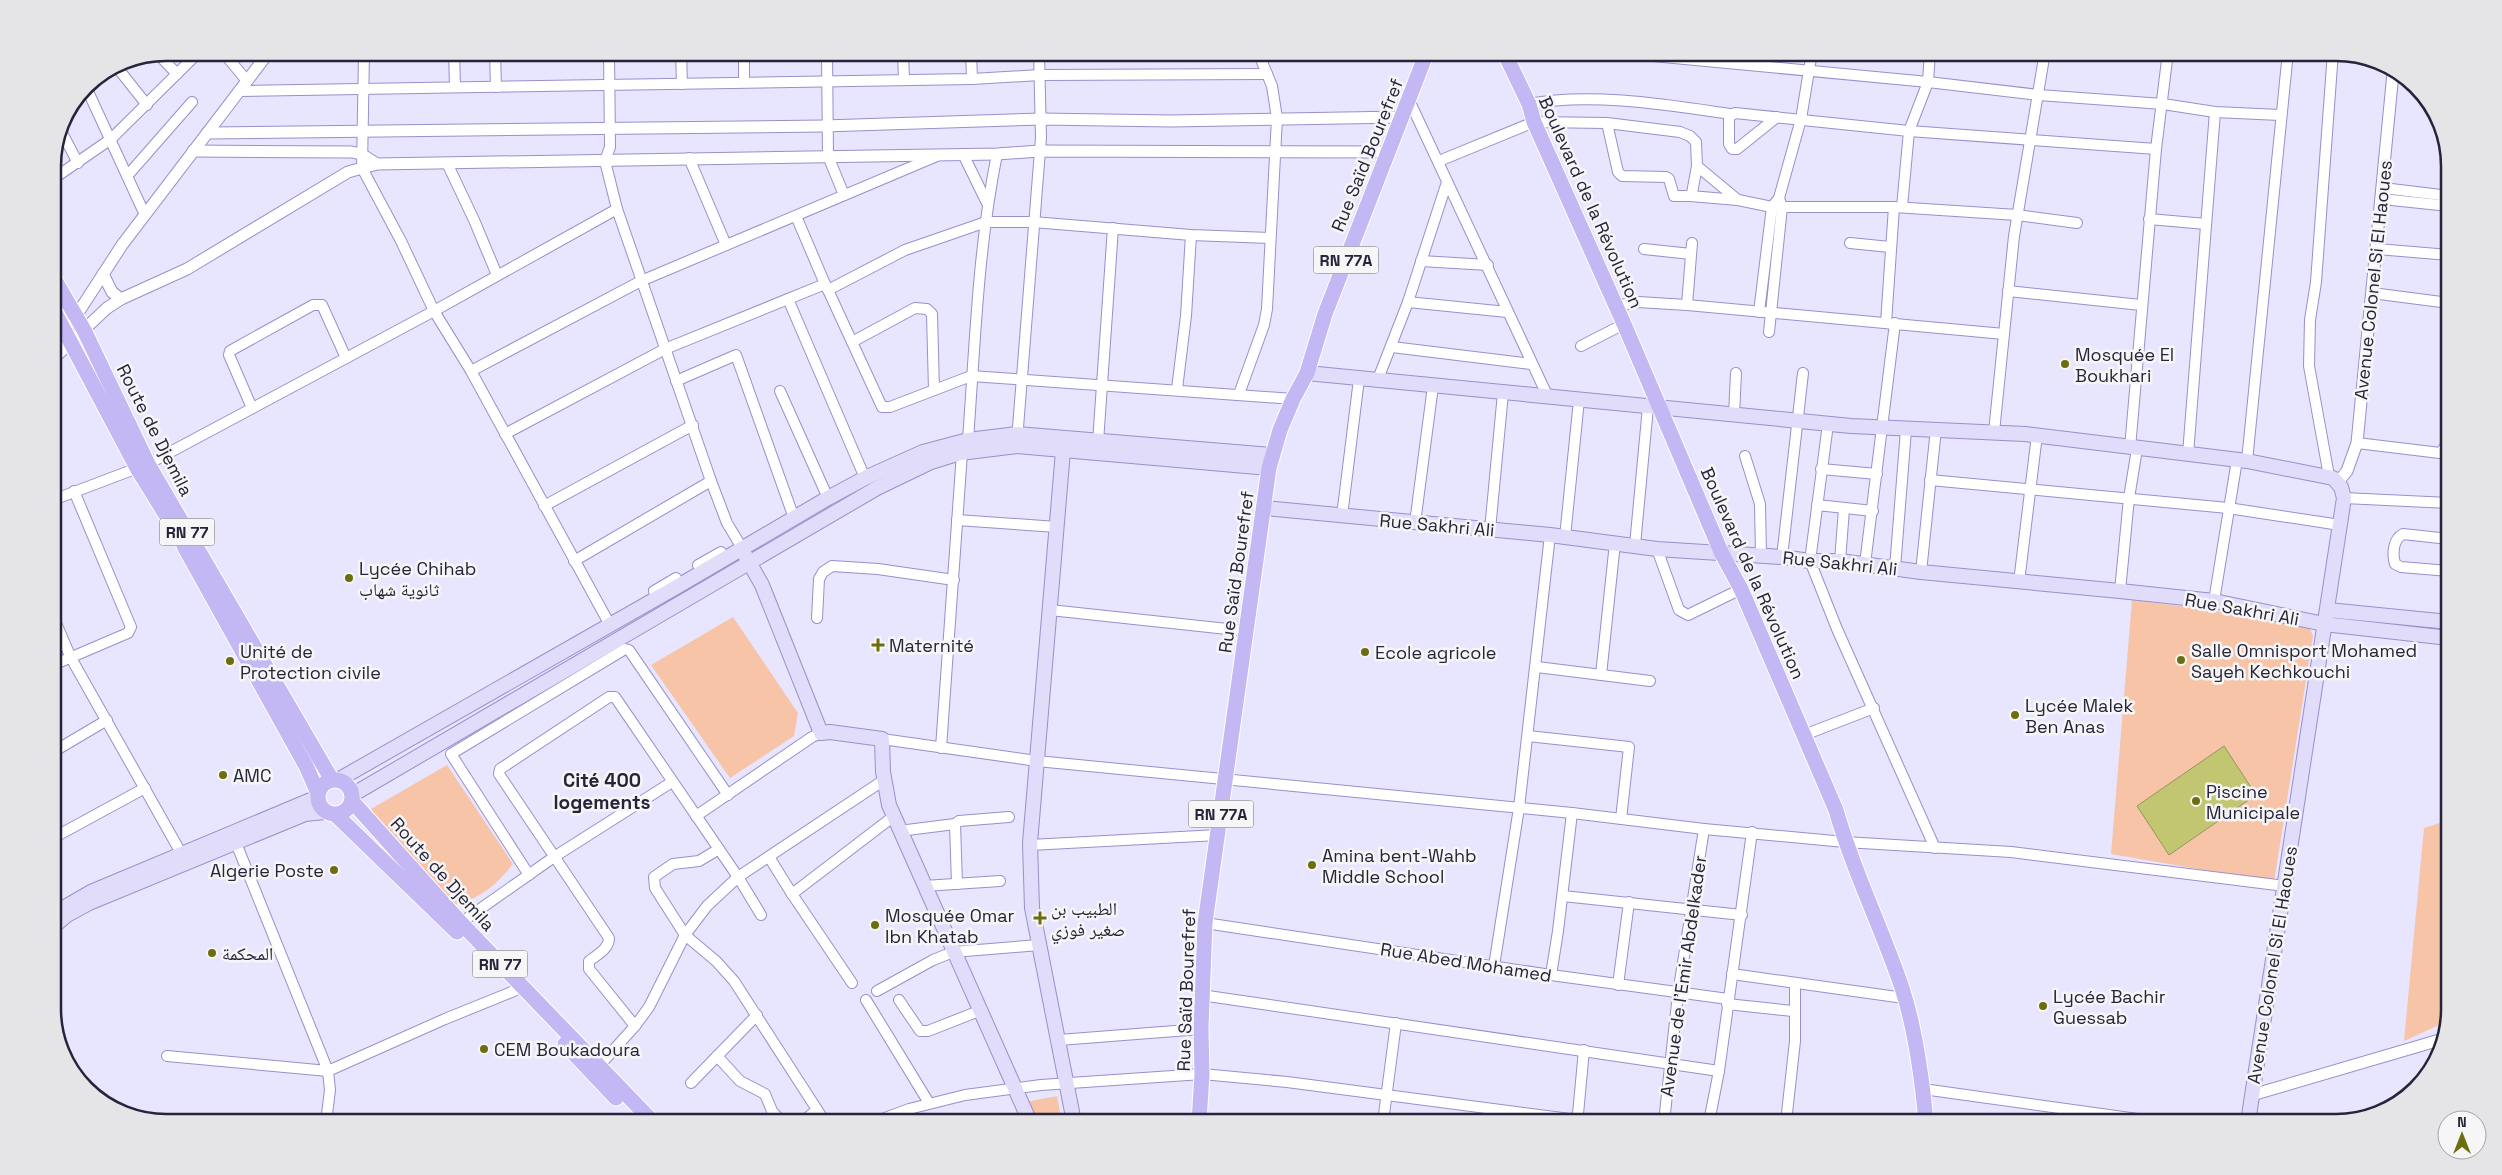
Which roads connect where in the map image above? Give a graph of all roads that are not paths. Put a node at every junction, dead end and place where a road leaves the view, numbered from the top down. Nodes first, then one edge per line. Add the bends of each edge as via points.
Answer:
1 (165, 61) edge
2 (190, 61) edge
3 (230, 61) edge
4 (262, 61) edge
5 (364, 61) edge
6 (454, 61) edge
7 (496, 61) edge
8 (609, 61) edge
9 (681, 61) edge
10 (744, 61) edge
11 (827, 61) edge
12 (903, 61) edge
13 (972, 61) edge
14 (1040, 61) edge
15 (1262, 61) edge
16 (1424, 61) edge
17 (1508, 61) edge
18 (1720, 61) edge
19 (1811, 61) edge
20 (1929, 61) edge
21 (2043, 61) edge
22 (2167, 61) edge
23 (2287, 61) edge
24 (2332, 61) edge
25 (120, 72) edge
26 (1810, 72) junction
27 (177, 74) junction
28 (1267, 74) junction
29 (1040, 75) junction
30 (972, 79) junction
31 (2393, 79) edge
32 (904, 80) junction
33 (247, 81) junction
34 (828, 81) junction
35 (744, 82) junction
36 (1928, 82) junction
37 (682, 84) junction
38 (610, 85) junction
39 (496, 86) junction
40 (455, 87) junction
41 (363, 89) junction
42 (239, 91) junction
43 (90, 94) edge
44 (2039, 95) junction
45 (1410, 100) junction
46 (192, 102) dead end
47 (1529, 104) junction
48 (2163, 104) junction
49 (147, 106) junction
50 (2215, 112) junction
51 (1730, 114) junction
52 (2280, 115) junction
53 (1402, 117) junction
54 (1777, 117) junction
55 (1276, 118) junction
56 (1042, 119) junction
57 (1801, 119) junction
58 (1534, 122) junction
59 (1607, 123) junction
60 (828, 126) junction
61 (610, 128) junction
62 (1909, 131) junction
63 (362, 132) junction
64 (207, 133) junction
65 (2029, 138) junction
66 (65, 139) edge
67 (111, 139) junction
68 (2156, 149) junction
69 (193, 151) junction
70 (1039, 151) junction
71 (1276, 151) junction
72 (1387, 152) junction
73 (361, 154) junction
74 (941, 154) junction
75 (964, 154) junction
76 (996, 154) junction
77 (828, 156) junction
78 (689, 158) junction
79 (605, 161) junction
80 (1439, 161) junction
81 (78, 163) junction
82 (447, 163) junction
83 (377, 164) junction
84 (1697, 166) junction
85 (362, 168) junction
86 (61, 174) edge
87 (128, 175) junction
88 (1447, 182) junction
89 (2382, 193) junction
90 (844, 195) junction
91 (1690, 196) junction
92 (2441, 196) edge
93 (1738, 200) junction
94 (987, 203) junction
95 (1778, 204) junction
96 (2441, 204) edge
97 (1898, 207) junction
98 (617, 209) junction
99 (145, 215) junction
100 (2017, 215) junction
101 (796, 216) junction
102 (2149, 219) junction
103 (986, 222) junction
104 (1033, 222) junction
105 (2076, 223) dead end
106 (2206, 224) junction
107 (1113, 228) junction
108 (1191, 235) junction
109 (1270, 238) junction
110 (1692, 242) dead end
111 (1850, 242) dead end
112 (726, 245) junction
113 (1890, 247) junction
114 (2377, 249) junction
115 (1644, 250) dead end
116 (1691, 254) junction
117 (2441, 254) edge
118 (1421, 260) junction
119 (1488, 266) junction
120 (103, 274) junction
121 (497, 275) junction
122 (641, 281) junction
123 (826, 287) junction
124 (61, 291) edge
125 (2008, 291) junction
126 (2372, 292) junction
127 (788, 298) junction
128 (121, 299) junction
129 (1408, 302) junction
130 (2441, 302) edge
131 (1687, 304) junction
132 (1614, 306) junction
133 (2141, 306) junction
134 (434, 311) junction
135 (1507, 312) junction
136 (1759, 312) junction
137 (1772, 314) junction
138 (76, 316) junction
139 (1890, 323) junction
140 (1624, 324) junction
141 (84, 330) junction
142 (1770, 332) dead end
143 (2004, 334) junction
144 (61, 337) edge
145 (61, 338) edge
146 (61, 340) edge
147 (852, 342) junction
148 (1581, 346) dead end
149 (1392, 347) junction
150 (665, 350) junction
151 (346, 358) junction
152 (1531, 364) junction
153 (471, 372) junction
154 (1307, 373) junction
155 (1736, 373) dead end
156 (1803, 373) dead end
157 (971, 376) junction
158 (1020, 378) junction
159 (1359, 379) junction
160 (1378, 379) junction
161 (676, 381) junction
162 (1101, 385) junction
163 (1433, 386) junction
164 (1177, 389) junction
165 (934, 390) junction
166 (780, 391) dead end
167 (1503, 393) junction
168 (1239, 394) junction
169 (1548, 397) junction
170 (1292, 398) junction
171 (1579, 400) junction
172 (1654, 407) junction
173 (252, 408) junction
174 (1734, 415) junction
175 (1797, 420) junction
176 (1828, 424) junction
177 (693, 425) junction
178 (1884, 427) junction
179 (1936, 429) junction
180 (1906, 430) junction
181 (1994, 432) junction
182 (505, 434) junction
183 (2037, 435) junction
184 (968, 440) junction
185 (1017, 440) junction
186 (1098, 442) junction
187 (2357, 443) junction
188 (2134, 448) junction
189 (1063, 451) junction
190 (962, 453) junction
191 (2188, 454) junction
192 (2441, 454) edge
193 (1745, 456) dead end
194 (2242, 460) junction
195 (1271, 462) junction
196 (142, 466) junction
197 (1821, 469) junction
198 (1877, 474) junction
199 (865, 478) junction
200 (2334, 479) junction
201 (1930, 480) junction
202 (711, 481) junction
203 (2029, 488) junction
204 (74, 491) junction
205 (61, 497) edge
206 (828, 498) junction
207 (2129, 498) junction
208 (2344, 498) junction
209 (2441, 503) edge
210 (1817, 505) junction
211 (544, 506) junction
212 (1264, 508) junction
213 (2228, 508) junction
214 (1844, 509) junction
215 (1873, 512) junction
216 (1342, 516) junction
217 (794, 518) junction
218 (957, 520) junction
219 (1415, 523) junction
220 (2340, 525) junction
221 (1057, 526) junction
222 (1490, 530) junction
223 (1550, 535) junction
224 (1565, 537) junction
225 (2441, 538) edge
226 (1615, 543) junction
227 (1635, 545) junction
228 (742, 548) junction
229 (1657, 549) junction
230 (1722, 554) junction
231 (1761, 556) junction
232 (1782, 557) junction
233 (574, 561) junction
234 (1840, 561) junction
235 (1810, 562) junction
236 (749, 563) junction
237 (1865, 564) junction
238 (1895, 568) junction
239 (2441, 570) edge
240 (1921, 572) junction
241 (954, 580) junction
242 (2019, 582) junction
243 (1741, 589) junction
244 (2120, 591) junction
245 (2214, 601) junction
246 (1050, 610) junction
247 (2328, 610) junction
248 (817, 618) dead end
249 (2441, 621) edge
250 (2324, 624) junction
251 (610, 625) junction
252 (1246, 631) junction
253 (61, 635) edge
254 (2441, 637) edge
255 (71, 658) junction
256 (61, 662) edge
257 (1537, 667) junction
258 (1601, 675) junction
259 (1650, 681) dead end
260 (1874, 708) junction
261 (107, 720) junction
262 (821, 733) junction
263 (1804, 735) junction
264 (1528, 736) junction
265 (882, 739) junction
266 (61, 747) edge
267 (941, 748) junction
268 (1037, 761) junction
269 (335, 780) junction
270 (884, 780) junction
271 (1226, 780) junction
272 (672, 782) junction
273 (145, 788) junction
274 (318, 795) junction
275 (728, 795) junction
276 (352, 798) junction
277 (1519, 808) junction
278 (331, 813) junction
279 (1572, 813) junction
280 (696, 816) junction
281 (894, 816) junction
282 (1009, 817) dead end
283 (1621, 819) junction
284 (955, 824) junction
285 (1704, 829) junction
286 (899, 831) junction
287 (1752, 832) junction
288 (61, 834) edge
289 (1218, 835) junction
290 (1845, 842) junction
291 (236, 843) junction
292 (1030, 846) junction
293 (1935, 848) junction
294 (719, 850) junction
295 (554, 857) junction
296 (769, 857) junction
297 (184, 858) junction
298 (529, 875) junction
299 (738, 877) junction
300 (1000, 881) dead end
301 (957, 884) junction
302 (924, 886) junction
303 (2285, 886) junction
304 (792, 894) junction
305 (1563, 896) junction
306 (1629, 902) junction
307 (61, 909) edge
308 (1692, 909) junction
309 (761, 915) dead end
310 (1742, 915) junction
311 (61, 920) edge
312 (1205, 923) junction
313 (457, 926) junction
314 (685, 935) junction
315 (1039, 945) junction
316 (953, 952) junction
317 (1494, 966) junction
318 (1732, 974) junction
319 (1551, 975) junction
320 (852, 983) dead end
321 (1795, 983) junction
322 (1618, 985) junction
323 (517, 988) junction
324 (877, 991) dead end
325 (1678, 994) junction
326 (1202, 995) junction
327 (1904, 998) junction
328 (866, 1000) dead end
329 (899, 1000) dead end
330 (1727, 1002) junction
331 (979, 1011) junction
332 (1794, 1012) junction
333 (757, 1015) junction
334 (1396, 1023) junction
335 (636, 1026) junction
336 (1201, 1028) junction
337 (1059, 1040) junction
338 (2435, 1041) edge
339 (1584, 1050) junction
340 (167, 1056) dead end
341 (718, 1056) junction
342 (1669, 1063) junction
343 (600, 1065) junction
344 (328, 1071) junction
345 (1719, 1071) junction
346 (1202, 1074) junction
347 (691, 1083) dead end
348 (1068, 1083) junction
349 (1014, 1089) junction
350 (1923, 1089) junction
351 (1388, 1095) junction
352 (2252, 1095) junction
353 (929, 1103) junction
354 (817, 1110) junction
355 (327, 1114) edge
356 (636, 1114) edge
357 (641, 1114) edge
358 (775, 1114) edge
359 (812, 1114) edge
360 (820, 1114) edge
361 (897, 1114) edge
362 (1026, 1114) edge
363 (1073, 1114) edge
364 (1200, 1114) edge
365 (1384, 1114) edge
366 (1543, 1114) edge
367 (1576, 1114) edge
368 (1665, 1114) edge
369 (1711, 1114) edge
370 (1787, 1114) edge
371 (1925, 1114) edge
372 (2102, 1114) edge
373 (2249, 1114) edge

1 - 27 street
2 - 27 street
3 - 33 street
4 - 33 street
5 - 41 street
6 - 40 street
7 - 39 street
8 - 38 street
9 - 37 street
10 - 35 street
11 - 34 street
12 - 32 street
13 - 30 street
14 - 29 street
15 - 28 street
16 - 45 main road, Rue Saïd Bourefref / RN 77A
17 - 47 main road, Boulevard de la Révolution
18 - 26 street
19 - 26 street
20 - 36 street
21 - 44 street
22 - 48 street
23 - 52 street
24 - 200 street via 2316,282 2310,320 2309,366
25 - 49 street
26 - 36 street
26 - 57 street
27 - 49 street
28 - 29 street
28 - 55 street via 1274,93
29 - 30 street
29 - 56 street
30 - 32 street
31 - 89 street, Avenue Colonel Si El Haoues
32 - 34 street
33 - 42 street
34 - 35 street
34 - 60 street
35 - 37 street
36 - 44 street
36 - 62 street
37 - 38 street
38 - 39 street
38 - 61 street
39 - 40 street
40 - 41 street
41 - 42 street
41 - 63 street
42 - 64 street
43 - 67 street
44 - 48 street
44 - 65 street
45 - 53 main road, Rue Saïd Bourefref / RN 77A
45 - 80 street
46 - 87 street
47 - 51 street via 1579,99
47 - 58 main road, Boulevard de la Révolution
48 - 50 street
48 - 68 street
49 - 67 street
50 - 52 street
50 - 106 street
51 - 54 street
51 - 54 street via 1729,144 1732,149 1737,149
52 - 194 street
53 - 55 street
53 - 72 main road, Rue Saïd Bourefref / RN 77A
54 - 57 street
55 - 56 street
55 - 71 street
56 - 60 street
56 - 70 street
57 - 62 street
57 - 95 street
58 - 59 street
58 - 80 street
58 - 132 main road, Boulevard de la Révolution
59 - 84 street via 1690,136 1696,142
59 - 91 street via 1618,172 1622,176 1666,177 1674,196
60 - 61 street
60 - 77 street
61 - 63 street
61 - 79 street via 610,147
62 - 65 street
62 - 97 street
63 - 64 street
63 - 73 street
64 - 69 street
65 - 68 street
65 - 100 street
66 - 81 street
67 - 81 street
67 - 87 street
68 - 102 street
69 - 73 street via 347,151
69 - 99 street
70 - 71 street
70 - 76 street
70 - 104 street
71 - 72 street
71 - 109 street
72 - 154 main road, Rue Saïd Bourefref / RN 77A via 1325,314
73 - 83 street
73 - 85 street
74 - 75 street
74 - 77 street
74 - 90 street
75 - 76 street
75 - 94 street
76 - 94 street
77 - 78 street
77 - 90 street
78 - 79 street
78 - 112 street
79 - 82 street
79 - 98 street
80 - 88 street
81 - 86 street
82 - 83 street
82 - 121 street
83 - 85 street
84 - 91 street
84 - 93 street
85 - 128 street via 326,184 187,269
85 - 134 street
87 - 99 street
88 - 118 street
88 - 119 street
89 - 92 street
89 - 96 street
89 - 114 street, Avenue Colonel Si El Haoues
90 - 101 street
91 - 93 street
93 - 95 street
94 - 103 street
95 - 97 street
95 - 136 street
95 - 137 street
97 - 100 street
97 - 113 street
98 - 121 street
98 - 122 street
99 - 120 street
100 - 105 street
100 - 125 street
101 - 112 street
101 - 123 street
102 - 106 street
102 - 133 street
103 - 104 street
103 - 123 street via 904,250
103 - 157 street
104 - 107 street
104 - 158 street
106 - 191 street
107 - 108 street
107 - 162 street
108 - 109 street
108 - 164 street
109 - 168 street via 1264,325
110 - 116 street
111 - 113 street
112 - 122 street
113 - 139 street
114 - 117 street
114 - 126 street, Avenue Colonel Si El Haoues
115 - 116 street
116 - 131 street
118 - 119 street
118 - 129 street
119 - 135 street
120 - 128 street via 112,292
120 - 138 street
121 - 134 street
122 - 150 street
122 - 153 street
123 - 127 street
123 - 147 street
124 - 138 main road, Route de Djemila / RN 77
125 - 133 street
125 - 143 street
126 - 130 street
126 - 187 street, Avenue Colonel Si El Haoues
127 - 150 street
127 - 199 street
128 - 141 street
129 - 135 street
129 - 149 street
131 - 132 street via 1638,302
131 - 136 street
132 - 140 main road, Boulevard de la Révolution
133 - 188 street
134 - 151 street
134 - 153 street
135 - 152 street
136 - 137 street
137 - 139 street
137 - 142 street
138 - 141 main road, Route de Djemila / RN 77
138 - 144 street
139 - 143 street
139 - 178 street
140 - 148 street
140 - 172 main road, Boulevard de la Révolution
141 - 145 street
141 - 196 main road, Route de Djemila / RN 77
143 - 181 street
146 - 196 main road
147 - 165 street via 882,407
147 - 165 street via 915,308 927,309 932,314
149 - 152 street
149 - 160 street
150 - 161 street
150 - 182 street
151 - 173 street
151 - 173 street via 322,305 313,304 230,351
152 - 169 street
153 - 182 street
154 - 159 main road
154 - 170 main road, Rue Saïd Bourefref / RN 77A
155 - 174 street
156 - 175 street
157 - 158 street
157 - 165 street
157 - 184 street
158 - 162 street
158 - 185 street
159 - 160 main road
159 - 216 street
160 - 163 main road
161 - 177 street
161 - 217 street via 736,355
162 - 164 street
162 - 186 street
163 - 167 main road
163 - 219 street
164 - 168 street
166 - 206 street
167 - 169 main road
167 - 222 street
168 - 170 street
169 - 171 main road
170 - 195 main road, Rue Saïd Bourefref / RN 77A
171 - 172 main road
171 - 224 street
172 - 174 main road
172 - 227 street
172 - 230 main road, Boulevard de la Révolution
173 - 196 street
174 - 175 main road
175 - 176 main road
175 - 232 street
176 - 178 main road
176 - 197 street
177 - 202 street
177 - 211 street
178 - 180 main road
178 - 198 street
179 - 180 main road
179 - 181 main road
179 - 201 street
180 - 238 street
181 - 183 main road
182 - 211 street
183 - 188 main road
183 - 203 street
184 - 185 main road
184 - 199 main road via 923,452
185 - 186 main road
185 - 189 main road
185 - 190 main road
186 - 195 main road
187 - 192 street
187 - 200 street, Avenue Colonel Si El Haoues via 2347,471
188 - 191 main road
188 - 207 street
189 - 195 main road
189 - 221 main road
190 - 218 street
190 - 236 main road via 904,474
191 - 194 main road
193 - 231 street via 1760,504
194 - 200 main road
194 - 213 street
195 - 212 main road, Rue Saïd Bourefref / RN 77A
196 - 204 street
196 - 269 main road, Route de Djemila / RN 77
196 - 274 main road via 306,766
197 - 198 street
197 - 210 street
198 - 215 street
199 - 206 main road
200 - 208 main road, Avenue Colonel Si El Haoues
201 - 203 street
201 - 240 street
202 - 228 street via 727,523
202 - 233 street
203 - 207 street
203 - 242 street
204 - 205 street
204 - 255 street via 131,627 128,633
206 - 217 main road
207 - 213 street
207 - 244 street
208 - 209 street
208 - 220 main road, Avenue Colonel Si El Haoues
210 - 214 street
210 - 235 street
211 - 233 street
212 - 216 main road, Rue Sakhri Ali
212 - 252 main road, Rue Saïd Bourefref / RN 77A
213 - 220 street
213 - 245 street
214 - 215 street
214 - 234 street
215 - 237 street
216 - 219 main road, Rue Sakhri Ali
217 - 228 main road
218 - 221 street
218 - 241 street
219 - 222 main road, Rue Sakhri Ali
220 - 247 main road, Avenue Colonel Si El Haoues
221 - 246 main road
222 - 223 main road, Rue Sakhri Ali
223 - 224 main road, Rue Sakhri Ali
223 - 257 street
224 - 226 main road, Rue Sakhri Ali
225 - 239 street via 2403,534 2395,542 2394,557 2395,564 2401,566
226 - 227 main road, Rue Sakhri Ali
226 - 258 street
227 - 229 main road, Rue Sakhri Ali
228 - 236 main road
228 - 251 main road
229 - 230 main road, Rue Sakhri Ali
229 - 243 street via 1679,610 1688,615
230 - 231 main road, Rue Sakhri Ali
230 - 243 main road, Boulevard de la Révolution
231 - 232 main road, Rue Sakhri Ali
232 - 235 main road, Rue Sakhri Ali
233 - 251 street
234 - 235 main road, Rue Sakhri Ali
234 - 237 main road, Rue Sakhri Ali
235 - 260 street
236 - 262 main road via 762,585
236 - 276 main road
237 - 238 main road, Rue Sakhri Ali
238 - 240 main road, Rue Sakhri Ali
240 - 242 main road, Rue Sakhri Ali
241 - 248 street via 832,566 819,579
241 - 267 street
242 - 244 main road, Rue Sakhri Ali
243 - 263 main road, Boulevard de la Révolution
244 - 245 main road, Rue Sakhri Ali
245 - 250 main road, Rue Sakhri Ali
246 - 252 street
246 - 268 main road
247 - 249 main road
247 - 250 main road, Avenue Colonel Si El Haoues
250 - 254 main road, Rue Sakhri Ali
250 - 303 main road, Avenue Colonel Si El Haoues
251 - 269 main road
252 - 271 main road, Rue Saïd Bourefref / RN 77A
253 - 255 street
255 - 256 street
255 - 261 street
257 - 258 street
257 - 264 street
258 - 259 street
260 - 263 street
260 - 293 street
261 - 266 street
261 - 273 street
262 - 265 main road
262 - 275 street
263 - 290 main road, Boulevard de la Révolution via 1836,810
264 - 277 street
264 - 283 street via 1629,747
265 - 267 street
265 - 270 main road
267 - 268 street
268 - 271 street
268 - 292 main road
269 - 274 main road via 322,786
269 - 276 main road via 348,786
270 - 281 main road
270 - 296 street
271 - 277 street
271 - 289 main road, Rue Saïd Bourefref / RN 77A
272 - 280 street
272 - 295 street
272 - 295 street via 615,697 609,697 499,772
273 - 288 street
273 - 297 street
274 - 278 main road via 318,803
274 - 297 main road
275 - 280 street
275 - 298 street via 626,649 451,754
276 - 278 main road via 346,810
276 - 313 main road, Route de Djemila / RN 77
277 - 279 street
277 - 317 street
278 - 291 main road via 306,814
278 - 313 main road, Route de Djemila / RN 77
279 - 283 street
279 - 305 street
280 - 294 street
281 - 286 main road
281 - 304 street
282 - 284 street
283 - 285 street
284 - 286 street
284 - 301 street
285 - 287 street
285 - 308 street, Avenue de l'Emir Abdelkader
286 - 302 main road
287 - 290 street
287 - 310 street
289 - 292 street
289 - 312 main road, Rue Saïd Bourefref / RN 77A
290 - 293 street
290 - 327 main road, Boulevard de la Révolution
291 - 297 main road
291 - 344 street
292 - 315 main road via 1032,908
293 - 303 street via 2011,852
294 - 299 street
294 - 314 street via 699,861 673,864 654,877 655,888
295 - 298 street
295 - 335 street via 609,938 605,949 589,961 589,969
296 - 299 street
296 - 304 street
297 - 307 main road via 90,892
297 - 311 main road via 89,903
298 - 313 street
299 - 309 street
299 - 314 street via 708,906
300 - 301 street
301 - 302 street
302 - 316 main road
303 - 352 main road, Avenue Colonel Si El Haoues
304 - 320 street
305 - 306 street
305 - 319 street
306 - 308 street
306 - 322 street
308 - 310 street
308 - 325 street, Avenue de l'Emir Abdelkader
310 - 318 street
312 - 317 street, Rue Abed Mohamed
312 - 326 main road, Rue Saïd Bourefref / RN 77A
313 - 323 main road, Route de Djemila / RN 77
314 - 333 street via 716,960
314 - 335 street
315 - 316 street
315 - 337 main road
316 - 324 street
316 - 331 main road
317 - 319 street, Rue Abed Mohamed
318 - 321 street
318 - 330 street
319 - 322 street, Rue Abed Mohamed
321 - 327 street
321 - 332 street
322 - 325 street, Rue Abed Mohamed
323 - 343 main road, Route de Djemila / RN 77
323 - 344 street
323 - 356 main road, Route de Djemila / RN 77
325 - 330 street, Rue Abed Mohamed
325 - 342 street, Avenue de l'Emir Abdelkader
326 - 334 street
326 - 336 main road, Rue Saïd Bourefref / RN 77A
327 - 350 main road, Boulevard de la Révolution
328 - 353 street
329 - 331 street via 920,1031 928,1031
330 - 332 street, Rue Abed Mohamed
330 - 345 street
331 - 349 main road
332 - 370 street
333 - 341 street
333 - 354 street
334 - 339 street
334 - 351 street
335 - 343 street
336 - 337 street
336 - 346 main road, Rue Saïd Bourefref / RN 77A
337 - 348 main road
338 - 352 street
339 - 342 street
339 - 367 street
340 - 344 street
341 - 347 street
341 - 358 street via 740,1081 765,1094
342 - 345 street
342 - 368 street, Avenue de l'Emir Abdelkader
343 - 357 main road, Route de Djemila / RN 77 via 637,1105
344 - 355 street
345 - 369 street
346 - 348 street
346 - 351 street
346 - 364 main road, Rue Saïd Bourefref / RN 77A
348 - 349 street
348 - 363 main road
349 - 353 street
349 - 362 main road
350 - 371 main road, Boulevard de la Révolution
350 - 372 street
351 - 365 street
351 - 366 street
352 - 373 main road, Avenue Colonel Si El Haoues
353 - 361 street
354 - 359 street
354 - 360 street

